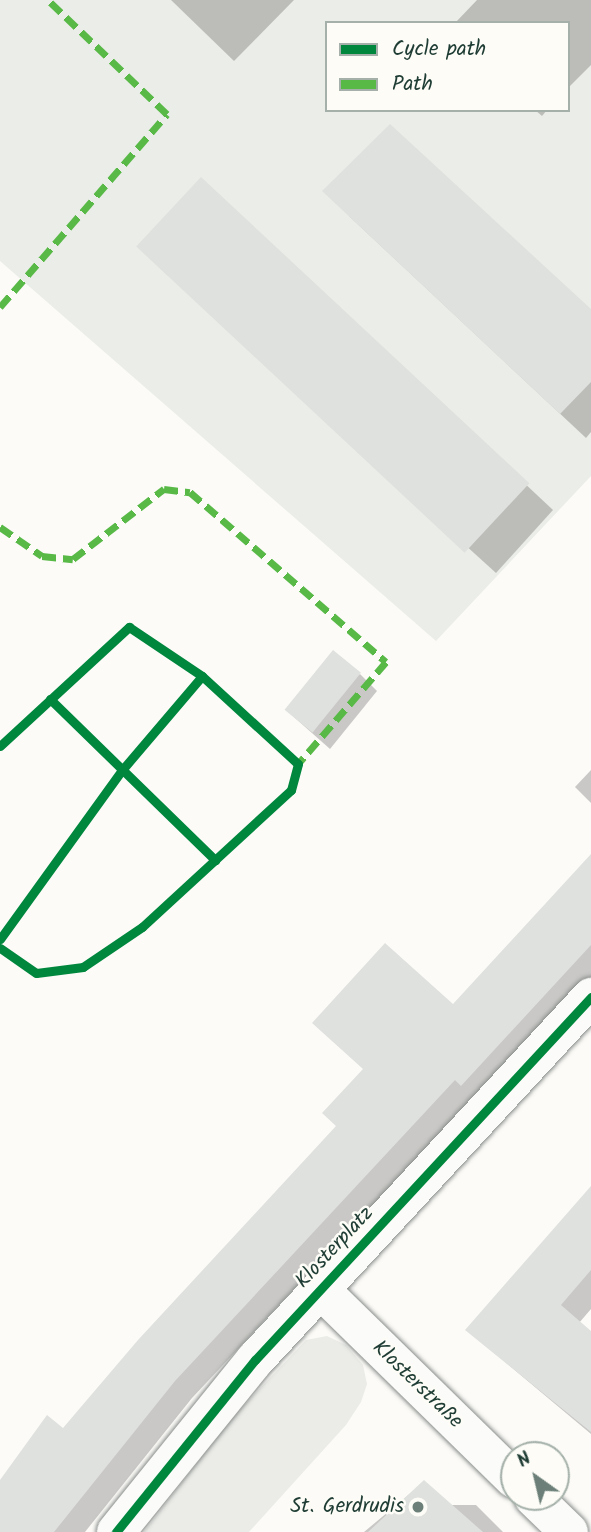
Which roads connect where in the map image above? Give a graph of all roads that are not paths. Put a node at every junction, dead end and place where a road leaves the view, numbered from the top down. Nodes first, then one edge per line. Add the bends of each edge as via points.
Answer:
1 (591, 997) edge
2 (321, 1290) junction
3 (500, 1465) edge
4 (547, 1511) edge
5 (116, 1532) edge
6 (569, 1532) edge

1 - 2 street, Klosterplatz
2 - 3 street, Klosterstraße
2 - 5 street, Klosterplatz via 182,1445
4 - 6 street

